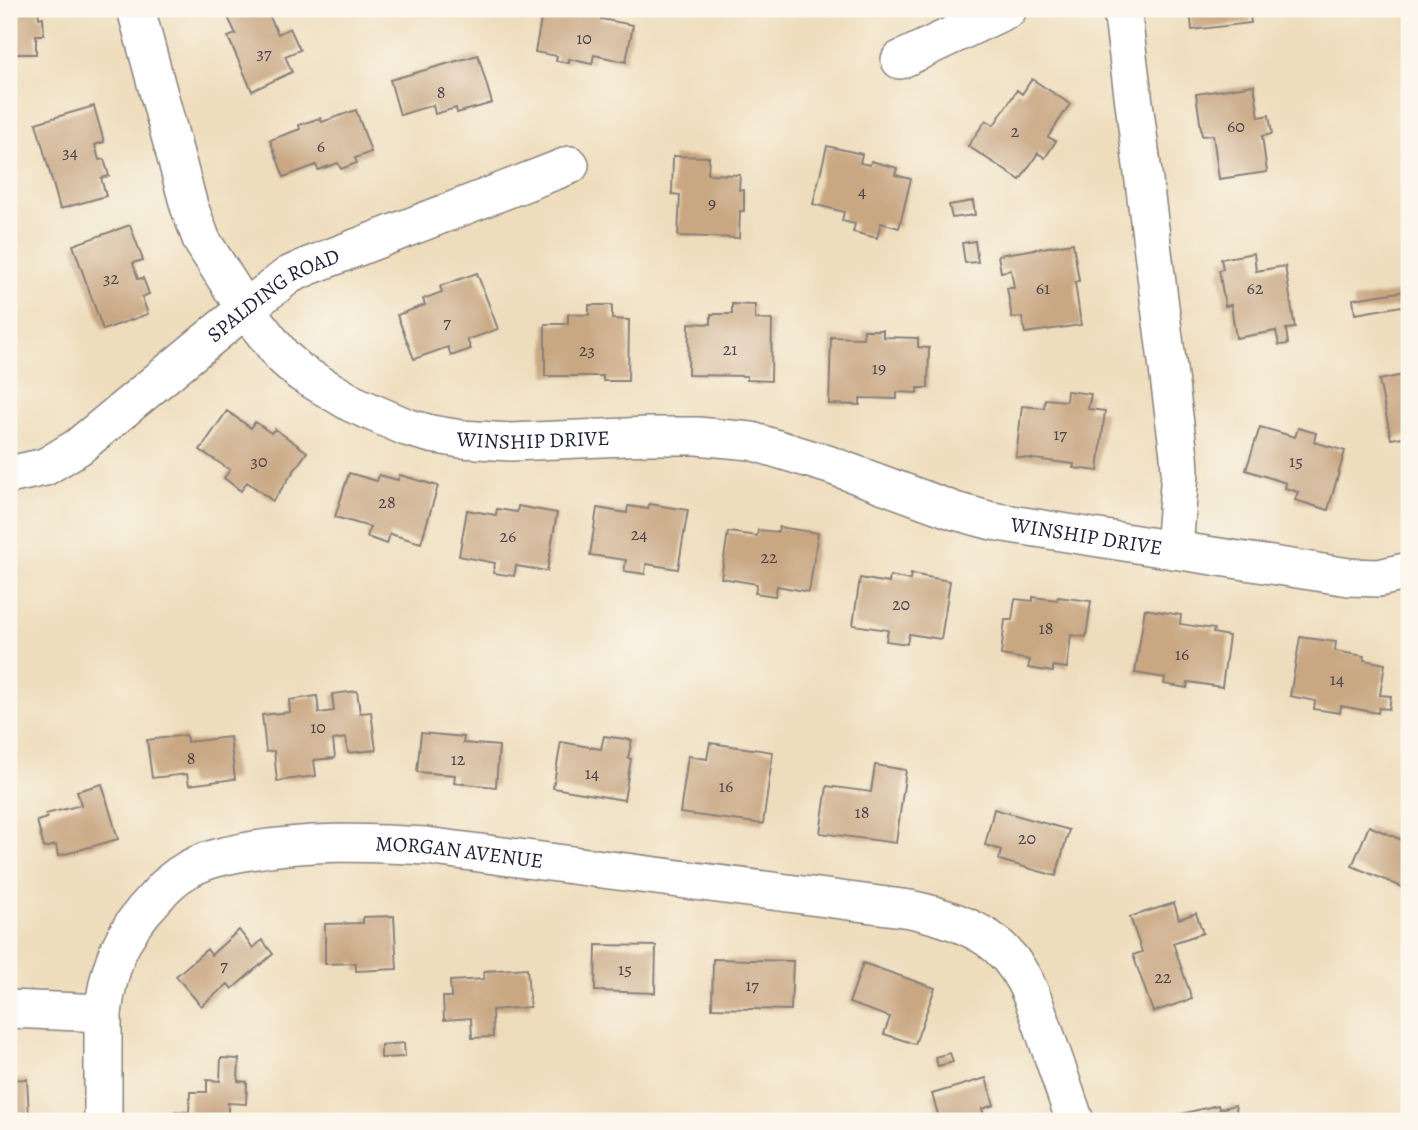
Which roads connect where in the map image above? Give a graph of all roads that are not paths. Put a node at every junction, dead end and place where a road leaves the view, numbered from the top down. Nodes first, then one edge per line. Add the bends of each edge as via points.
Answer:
1 (136, 9) edge
2 (1008, 9) edge
3 (1122, 9) edge
4 (900, 60) dead end
5 (569, 166) dead end
6 (245, 309) junction
7 (9, 475) edge
8 (1174, 550) junction
9 (1409, 571) edge
10 (9, 1009) edge
11 (103, 1013) junction
12 (103, 1121) edge
13 (1075, 1121) edge

1 - 6 street, WINSHIP DRIVE via 194,223
2 - 4 street
3 - 8 street, WINSHIP DRIVE via 1180,455
5 - 6 street, SPALDING ROAD via 309,266 289,275
6 - 7 street, SPALDING ROAD via 78,447 45,467
6 - 8 street, WINSHIP DRIVE via 301,373 353,404 430,434 511,442 648,436 751,441 955,512
8 - 9 street, WINSHIP DRIVE via 1349,577 1380,578
10 - 11 street
11 - 12 street, MORGAN AVENUE
11 - 13 street, MORGAN AVENUE via 110,977 131,926 168,883 187,869 230,854 297,845 426,846 910,909 964,925 991,940 1020,972

